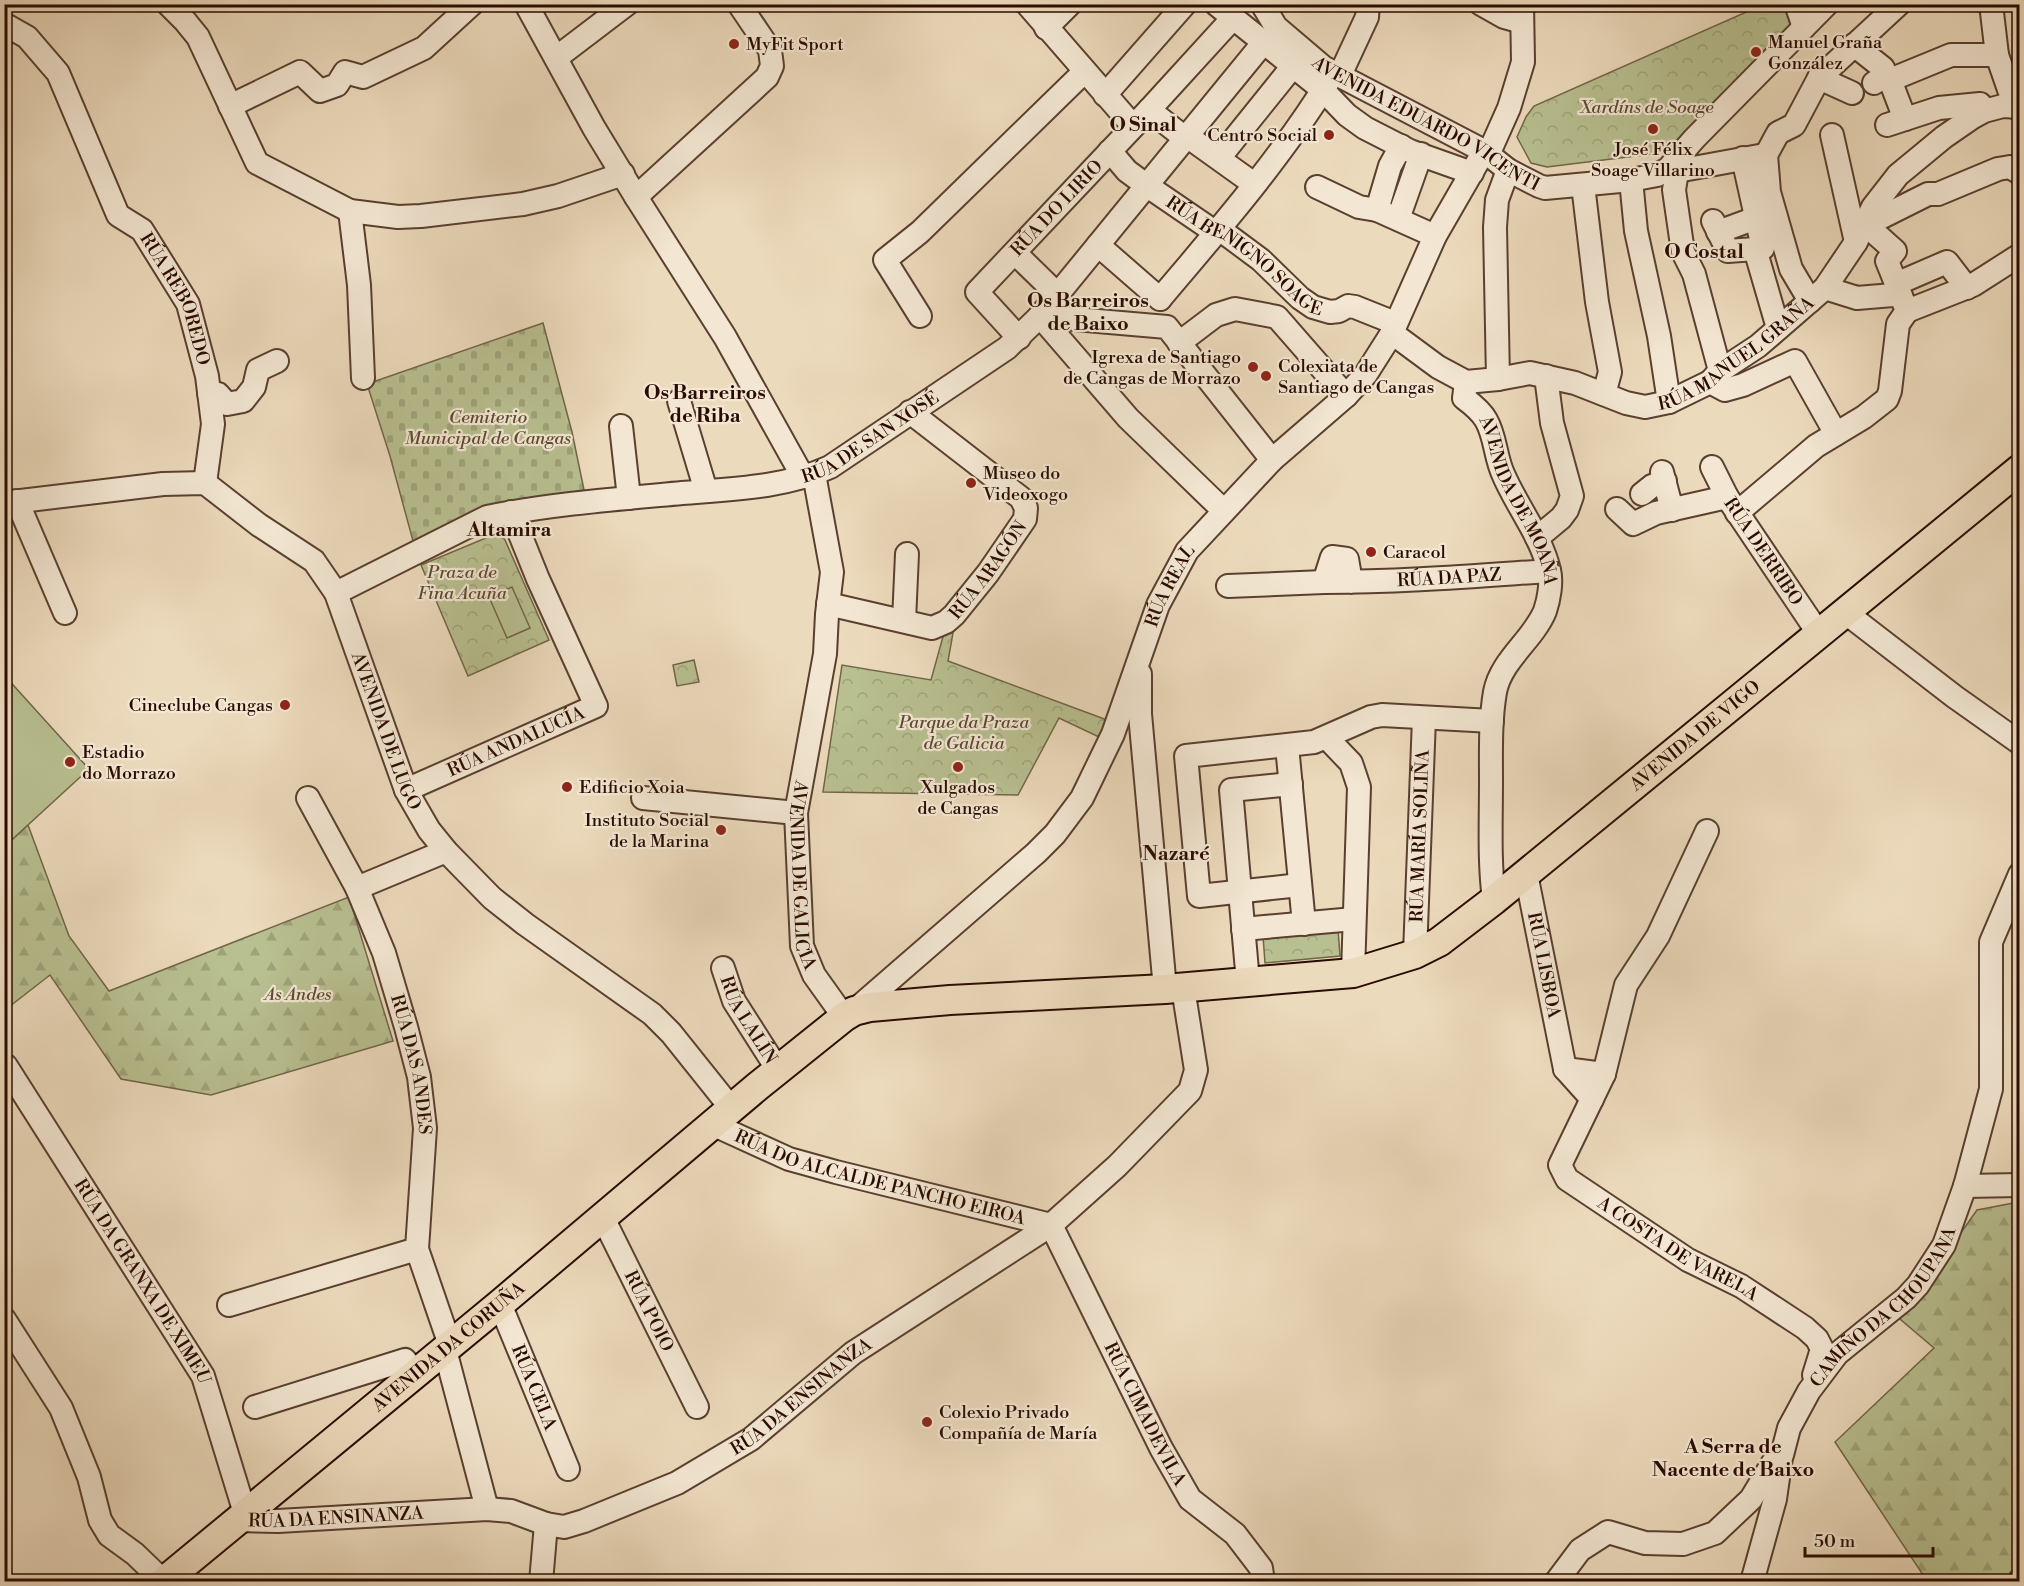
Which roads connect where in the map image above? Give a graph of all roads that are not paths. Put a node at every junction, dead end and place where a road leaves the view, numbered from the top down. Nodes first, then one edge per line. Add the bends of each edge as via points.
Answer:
1 (472, 4) edge
2 (526, 4) edge
3 (627, 4) edge
4 (740, 4) edge
5 (1027, 4) edge
6 (1070, 4) edge
7 (1185, 4) edge
8 (1265, 4) edge
9 (1368, 4) edge
10 (1481, 4) edge
11 (1796, 4) edge
12 (1827, 4) edge
13 (1899, 4) edge
14 (1991, 4) edge
15 (169, 6) edge
16 (1225, 11) edge
17 (1522, 13) edge
18 (4, 24) edge
19 (1803, 27) junction
20 (1046, 28) junction
21 (1264, 42) junction
22 (1854, 45) junction
23 (1997, 55) junction
24 (556, 58) junction
25 (1293, 66) junction
26 (1084, 72) junction
27 (1819, 78) junction
28 (1332, 79) junction
29 (1884, 81) junction
30 (1852, 93) dead end
31 (1105, 95) junction
32 (230, 106) junction
33 (2017, 107) edge
34 (1149, 110) junction
35 (1984, 111) junction
36 (1794, 125) junction
37 (1133, 126) junction
38 (1186, 137) junction
39 (1411, 150) junction
40 (1110, 151) junction
41 (1486, 153) junction
42 (1766, 155) junction
43 (1219, 158) junction
44 (1743, 158) junction
45 (1676, 166) junction
46 (1508, 170) junction
47 (1472, 173) junction
48 (2019, 173) edge
49 (623, 174) junction
50 (1631, 180) junction
51 (1254, 184) junction
52 (1146, 185) junction
53 (1583, 185) junction
54 (1317, 187) dead end
55 (636, 197) junction
56 (350, 211) junction
57 (1387, 214) junction
58 (1756, 218) junction
59 (1217, 231) junction
60 (1861, 233) junction
61 (1435, 236) junction
62 (1098, 245) junction
63 (1786, 250) junction
64 (1756, 252) junction
65 (1015, 253) junction
66 (2019, 255) edge
67 (1967, 288) junction
68 (1058, 294) junction
69 (1818, 295) junction
70 (1901, 297) junction
71 (1160, 299) junction
72 (920, 316) dead end
73 (1040, 316) junction
74 (1393, 328) junction
75 (1778, 328) junction
76 (1173, 335) junction
77 (1019, 338) junction
78 (277, 361) dead end
79 (1546, 376) junction
80 (1715, 376) junction
81 (363, 378) dead end
82 (1498, 379) junction
83 (1466, 382) junction
84 (209, 393) junction
85 (1604, 394) junction
86 (1346, 396) junction
87 (679, 401) dead end
88 (1669, 402) junction
89 (910, 412) junction
90 (621, 426) dead end
91 (1836, 434) junction
92 (1272, 459) junction
93 (1712, 467) dead end
94 (2019, 470) edge
95 (809, 476) junction
96 (206, 483) junction
97 (706, 491) junction
98 (1642, 494) dead end
99 (629, 498) junction
100 (11, 502) edge
101 (1732, 505) junction
102 (1617, 509) dead end
103 (1672, 510) junction
104 (1224, 511) junction
105 (511, 512) junction
106 (1537, 538) junction
107 (907, 555) dead end
108 (1549, 571) junction
109 (1228, 586) dead end
110 (336, 593) junction
111 (828, 604) junction
112 (1846, 613) junction
113 (65, 614) dead end
114 (904, 621) junction
115 (1819, 634) junction
116 (1140, 658) junction
117 (1424, 718) junction
118 (1492, 722) junction
119 (1327, 738) junction
120 (2019, 743) edge
121 (1287, 746) junction
122 (1228, 752) junction
123 (1291, 784) junction
124 (406, 790) junction
125 (1231, 790) junction
126 (308, 798) dead end
127 (643, 798) dead end
128 (796, 813) junction
129 (1707, 831) dead end
130 (446, 851) junction
131 (1526, 874) junction
132 (2019, 874) edge
133 (1300, 885) junction
134 (357, 888) junction
135 (1240, 891) junction
136 (1494, 900) junction
137 (2010, 918) edge
138 (1354, 920) junction
139 (1304, 924) junction
140 (1243, 929) junction
141 (1415, 954) junction
142 (723, 968) dead end
143 (1353, 973) junction
144 (1248, 982) junction
145 (1174, 988) junction
146 (849, 1014) junction
147 (1563, 1063) junction
148 (6, 1066) dead end
149 (778, 1070) junction
150 (1604, 1074) junction
151 (1592, 1099) junction
152 (722, 1116) junction
153 (2019, 1185) edge
154 (1965, 1186) junction
155 (602, 1216) junction
156 (1051, 1225) junction
157 (417, 1249) junction
158 (500, 1304) junction
159 (229, 1305) dead end
160 (4, 1319) edge
161 (448, 1347) junction
162 (416, 1373) junction
163 (1809, 1391) junction
164 (255, 1407) dead end
165 (697, 1407) dead end
166 (1782, 1455) junction
167 (568, 1469) dead end
168 (487, 1509) junction
169 (241, 1517) junction
170 (546, 1524) junction
171 (163, 1581) edge
172 (541, 1581) edge
173 (1263, 1581) edge
174 (1556, 1581) edge
175 (1752, 1581) edge

1 - 32 street via 424,48 363,77 345,72 337,85 320,91 300,72
2 - 24 street, AVENIDA DE GALICIA
3 - 24 street
4 - 55 street via 772,55 767,77
5 - 20 street
6 - 20 street
7 - 31 street
8 - 28 street, AVENIDA EDUARDO VICENTI via 1276,27
9 - 28 street via 1366,17
10 - 17 street via 1504,17
11 - 19 street
12 - 19 street, AVENIDA EDUARDO VICENTI
13 - 22 street
14 - 23 street
15 - 32 street via 198,37
16 - 21 street
16 - 34 street, RÚA DO LIRIO
17 - 41 street, RÚA REAL via 1523,62 1516,88
18 - 84 street, RÚA REBOREDO via 27,37 58,73 118,215 142,230 188,304
19 - 45 street, AVENIDA EDUARDO VICENTI via 1694,139
20 - 26 street
21 - 25 street
21 - 38 street, RÚA DE SAN XOSÉ
22 - 27 street
22 - 29 street via 1882,68
23 - 29 street via 1951,55
23 - 33 street
24 - 49 street, AVENIDA DE GALICIA
25 - 28 street
25 - 43 street
26 - 31 street
26 - 72 street via 920,232 885,260
27 - 30 street
27 - 36 street
28 - 39 street via 1347,115
28 - 41 street, AVENIDA EDUARDO VICENTI
28 - 51 street
29 - 35 street via 1896,122 1938,108 1966,104 1980,104
31 - 37 street
32 - 56 street via 257,163
33 - 35 street
34 - 37 street, RÚA DO LIRIO
34 - 38 street
35 - 60 street, RÚA MANUEL GRAÑA via 1944,137 1898,175 1868,214
36 - 42 street via 1778,133
36 - 60 street via 1833,135
37 - 40 street, RÚA DO LIRIO
38 - 43 street
38 - 52 street, RÚA DE SAN XOSÉ
39 - 47 street
39 - 57 street
40 - 52 street, RÚA BENIGNO SOAGE
40 - 65 street, RÚA DO LIRIO
41 - 46 street, AVENIDA EDUARDO VICENTI
41 - 47 street, RÚA REAL
42 - 44 street
42 - 63 street via 1769,192
43 - 51 street
44 - 45 street
44 - 58 street
45 - 50 street, AVENIDA EDUARDO VICENTI via 1658,175
45 - 80 street via 1674,190 1683,252 1694,274
46 - 53 street, AVENIDA EDUARDO VICENTI via 1545,188
46 - 82 street via 1497,200 1495,227
47 - 61 street, RÚA REAL
48 - 60 street via 2010,167 1998,169 1938,194 1928,194
49 - 55 street, AVENIDA DE GALICIA
49 - 56 street via 558,196 514,205 398,217
50 - 53 street, AVENIDA EDUARDO VICENTI
50 - 88 street via 1636,231
51 - 59 street
52 - 59 street, RÚA BENIGNO SOAGE
52 - 62 street, RÚA DE SAN XOSÉ
53 - 85 street via 1610,372
54 - 57 street via 1359,207
55 - 95 street, AVENIDA DE GALICIA
56 - 81 street via 359,285
57 - 61 street
58 - 64 street via 1763,248
58 - 64 street via 1715,227 1728,250
59 - 71 street
59 - 74 street, RÚA BENIGNO SOAGE via 1261,260 1313,307 1330,312 1355,307
60 - 69 street, RÚA MANUEL GRAÑA
60 - 70 street via 1895,251 1887,261
61 - 74 street, RÚA REAL
62 - 68 street, RÚA DE SAN XOSÉ
62 - 71 street
63 - 64 street
63 - 69 street via 1791,269
64 - 75 street
65 - 68 street
65 - 77 street, RÚA DO LIRIO via 977,292
66 - 67 street
67 - 70 street
67 - 70 street via 1947,262
68 - 73 street, RÚA DE SAN XOSÉ
69 - 70 street
69 - 75 street, RÚA MANUEL GRAÑA
70 - 91 street via 1887,399
71 - 76 street
73 - 76 street
73 - 77 street, RÚA DE SAN XOSÉ
73 - 104 street via 1128,418
74 - 83 street, RÚA BENIGNO SOAGE via 1438,367
74 - 86 street, RÚA REAL via 1366,374
75 - 80 street, RÚA MANUEL GRAÑA
76 - 86 street via 1235,309 1277,317
76 - 92 street
77 - 89 street, RÚA DE SAN XOSÉ
78 - 84 street via 258,370 254,387 243,401 227,404 218,394
79 - 82 street, RÚA MANUEL GRAÑA via 1530,373
79 - 85 street, RÚA MANUEL GRAÑA
79 - 106 street via 1552,423 1572,496 1568,510
80 - 88 street, RÚA MANUEL GRAÑA
80 - 91 street via 1725,390 1796,361
82 - 83 street, RÚA MANUEL GRAÑA
83 - 106 street, AVENIDA DE MOAÑA via 1464,398 1487,422 1504,477
84 - 96 street, RÚA REBOREDO via 213,424
85 - 88 street, RÚA MANUEL GRAÑA via 1645,407
86 - 92 street, RÚA REAL
87 - 97 street
89 - 95 street, RÚA DE SAN XOSÉ via 841,460
89 - 114 street, RÚA ARAGÓN via 1021,498 1026,508 1020,528 954,615 932,628
90 - 99 street
91 - 101 street
92 - 104 street, RÚA REAL
93 - 101 street, RÚA DERRIBO
94 - 112 main road, AVENIDA DE VIGO
95 - 97 street, RÚA DE SAN XOSÉ via 770,485
95 - 111 street, AVENIDA DE GALICIA via 832,572
96 - 100 street via 163,484
96 - 110 street, AVENIDA DE LUGO via 259,525 314,561
97 - 99 street, RÚA DE SAN XOSÉ
98 - 103 street via 1663,476
99 - 105 street, RÚA DE SAN XOSÉ
100 - 113 street
101 - 103 street
101 - 115 street, RÚA DERRIBO
102 - 103 street via 1633,524
104 - 116 street, RÚA REAL via 1187,551 1169,582
105 - 110 street, RÚA DE SAN XOSÉ via 487,517
105 - 124 street, RÚA ANDALUCÍA via 596,706
106 - 108 street, AVENIDA DE MOAÑA
107 - 114 street
108 - 109 street, RÚA DA PAZ via 1388,582
108 - 118 street, AVENIDA DE MOAÑA via 1545,610 1501,674
110 - 124 street, AVENIDA DE LUGO
111 - 114 street, RÚA ARAGÓN
111 - 128 street, AVENIDA DE GALICIA via 825,654
112 - 115 main road, AVENIDA DE VIGO
112 - 120 street
115 - 131 main road, AVENIDA DE VIGO
116 - 145 street, RÚA DA ENSINANZA via 1140,714
116 - 146 street, RÚA REAL via 1113,734 1082,798 1055,834
117 - 118 street
117 - 119 street via 1371,717
117 - 141 street, RÚA MARÍA SOLIÑA
118 - 136 street, AVENIDA DE MOAÑA
119 - 121 street
119 - 138 street via 1351,764 1359,787
121 - 122 street
121 - 123 street
122 - 125 street
122 - 135 street via 1186,756 1198,896
123 - 125 street
123 - 133 street
124 - 130 street, AVENIDA DE LUGO
125 - 135 street
126 - 134 street, RÚA DAS ANDES
127 - 128 street
128 - 146 street, AVENIDA DE GALICIA via 802,946 814,975
129 - 150 street via 1658,936 1626,986
130 - 134 street
130 - 152 street, AVENIDA DE LUGO via 500,904 652,1014 671,1033
131 - 136 main road, AVENIDA DE VIGO
131 - 147 street, RÚA LISBOA
132 - 137 street, CAMIÑO DA CHOUPANA
133 - 135 street
133 - 139 street
134 - 157 street, RÚA DAS ANDES via 384,953 419,1077 425,1128
135 - 140 street
136 - 141 main road, AVENIDA DE VIGO via 1439,942
137 - 154 street, CAMIÑO DA CHOUPANA via 1991,942 1991,1089
138 - 139 street
138 - 143 street
139 - 140 street
140 - 144 street
141 - 143 main road, AVENIDA DE VIGO
142 - 149 street, RÚA LALÍN via 734,1000
143 - 144 main road, AVENIDA DE VIGO
144 - 145 main road, AVENIDA DE VIGO
145 - 146 main road, AVENIDA DE VIGO via 950,1000 870,1007
145 - 156 street, RÚA DA ENSINANZA via 1196,1070 1191,1091 1117,1166
146 - 149 main road, AVENIDA DA CORUÑA
147 - 150 street
147 - 151 street
148 - 169 street, RÚA DA GRANXA DE XIMEU via 203,1376
149 - 152 main road, AVENIDA DA CORUÑA
150 - 151 street
151 - 163 street, A COSTA DE VARELA via 1560,1165 1567,1179 1688,1260 1741,1286 1811,1333 1822,1349
152 - 155 main road, AVENIDA DA CORUÑA
152 - 156 street, RÚA DO ALCALDE PANCHO EIROA via 789,1159
153 - 154 street
154 - 163 street, CAMIÑO DA CHOUPANA via 1944,1245 1918,1285 1837,1354
155 - 158 main road, AVENIDA DA CORUÑA
155 - 165 street, RÚA POIO
156 - 170 street, RÚA DA ENSINANZA via 853,1353 733,1450 677,1483 584,1521 564,1527
156 - 173 street, RÚA CIMADEVILA via 1190,1499 1235,1534 1261,1568
157 - 159 street
157 - 161 street, RÚA DAS ANDES
158 - 161 main road, AVENIDA DA CORUÑA
158 - 167 street, RÚA CELA
160 - 171 street via 61,1408 89,1477 100,1520 109,1535
161 - 162 main road, AVENIDA DA CORUÑA
161 - 168 street, RÚA DAS ANDES
162 - 164 street via 405,1360
162 - 169 main road, AVENIDA DA CORUÑA
163 - 166 street, CAMIÑO DA CHOUPANA via 1790,1428
166 - 174 street, CAMIÑO DA CHOUPANA via 1774,1461 1751,1499 1715,1533 1683,1544 1645,1543 1608,1532 1580,1550
166 - 175 street via 1775,1499
168 - 169 street, RÚA DA ENSINANZA via 278,1521
168 - 170 street, RÚA DA ENSINANZA via 511,1511
169 - 171 main road, AVENIDA DA CORUÑA
170 - 172 street

